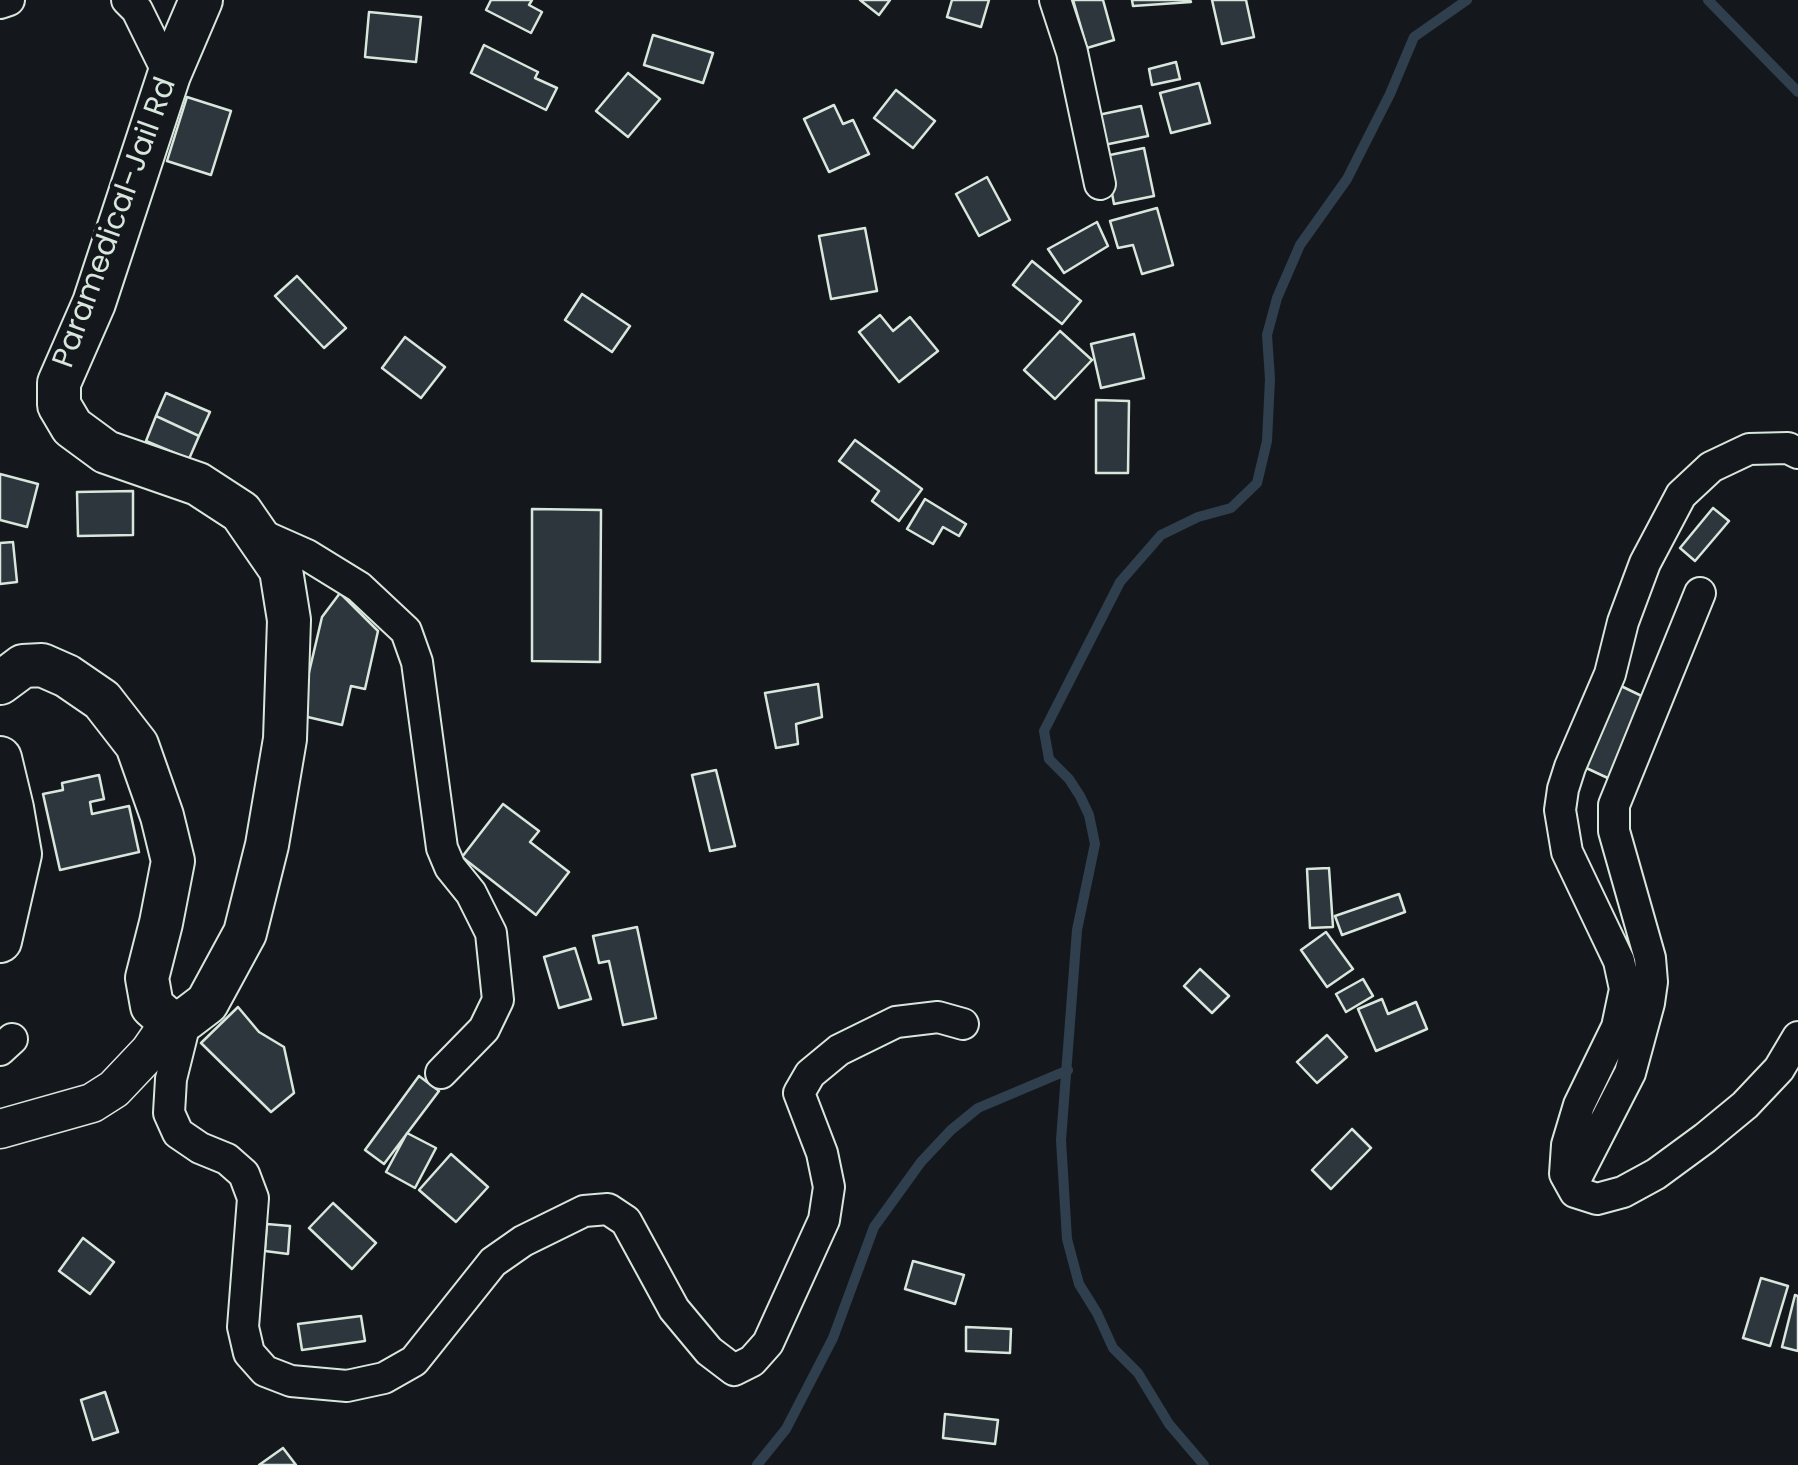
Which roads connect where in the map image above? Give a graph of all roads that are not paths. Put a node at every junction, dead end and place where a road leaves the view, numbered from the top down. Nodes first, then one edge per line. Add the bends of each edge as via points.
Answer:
1 (9, 0) edge
2 (127, 0) edge
3 (201, 0) edge
4 (1055, 0) edge
5 (0, 3) edge
6 (170, 75) junction
7 (1100, 184) dead end
8 (1798, 453) edge
9 (255, 532) junction
10 (1700, 593) dead end
11 (0, 683) edge
12 (0, 758) edge
13 (0, 942) edge
14 (178, 1021) junction
15 (963, 1024) dead end
16 (1798, 1037) edge
17 (441, 1073) dead end
18 (0, 1130) edge
19 (1572, 1186) junction

1 - 5 street
2 - 6 street
3 - 6 main road, Paramedical-Jail Rd
4 - 7 street
6 - 9 main road, Paramedical-Jail Rd via 94,303 58,383 59,405 72,428 106,452 198,484 241,512
8 - 19 street via 1749,449 1710,467 1681,495 1645,562 1610,674 1563,789 1567,852 1625,988 1617,1027 1566,1145 1565,1174
9 - 14 main road, Paramedical-Jail Rd via 281,570 289,620 285,739 245,933 207,1002
9 - 17 street via 307,554 386,610 406,631 418,662 442,848 491,933 498,1000 484,1029
10 - 19 street via 1614,805 1614,831 1652,982 1630,1073
11 - 14 main road via 22,666 42,665 67,676 102,700 137,745 173,861 146,978 152,1006
12 - 13 main road via 20,854
14 - 15 street via 169,1113 178,1133 244,1174 253,1198 244,1328 249,1353 265,1372 291,1381 347,1386 384,1378 414,1361 494,1262 523,1241 584,1211 608,1209 626,1221 674,1310 709,1351 734,1370 752,1362 768,1343 824,1220 822,1153 799,1094 810,1074 839,1050 896,1022 938,1018
14 - 18 street via 114,1090
16 - 19 street via 1745,1105 1656,1174 1597,1199

